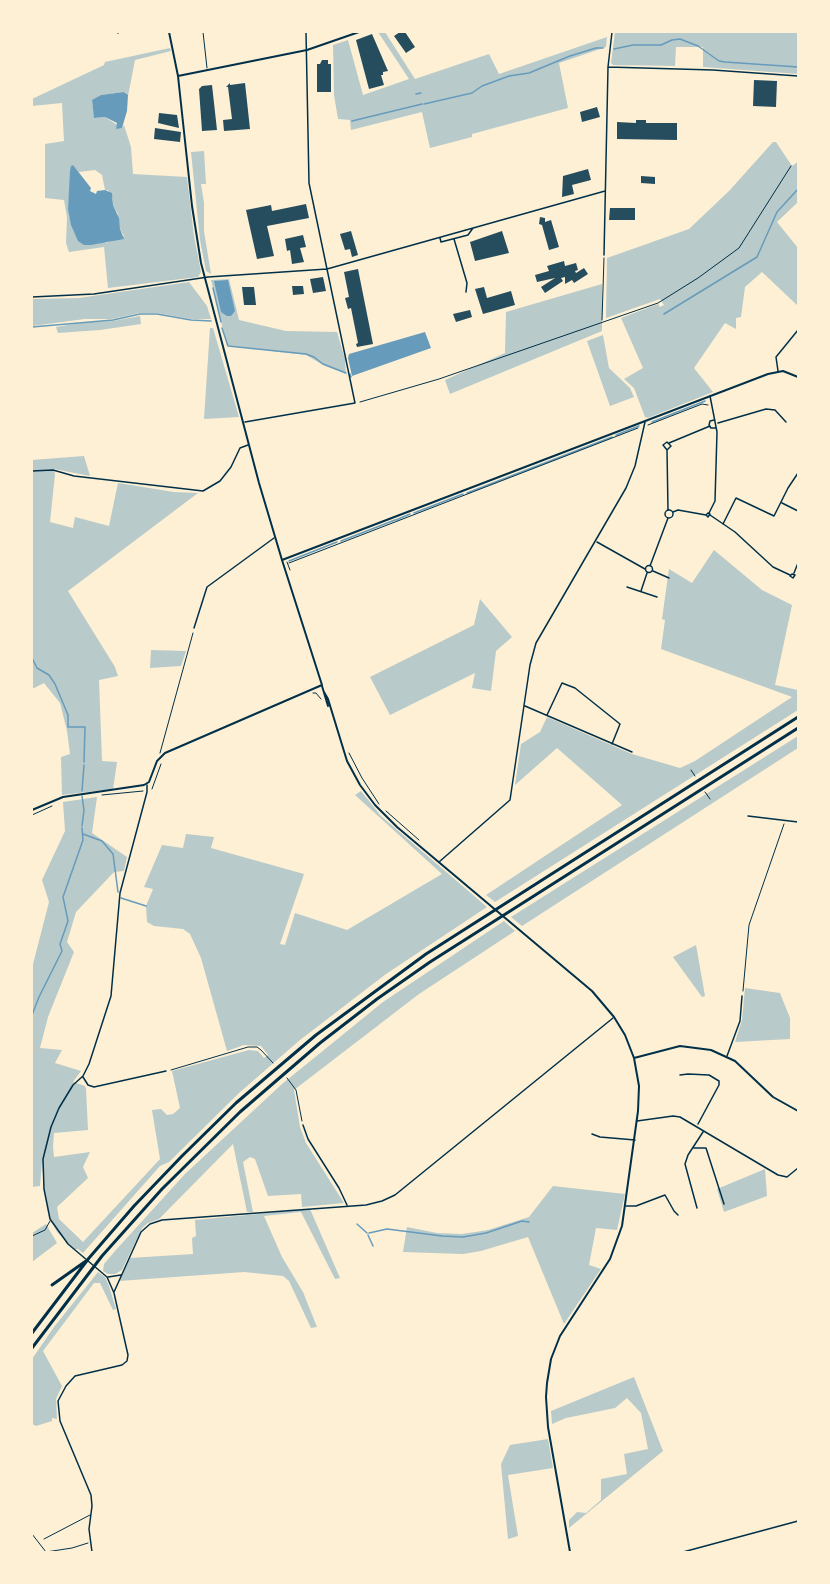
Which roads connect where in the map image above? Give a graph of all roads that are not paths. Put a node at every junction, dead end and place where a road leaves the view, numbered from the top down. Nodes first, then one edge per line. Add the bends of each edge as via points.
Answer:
1 (169, 32) edge
2 (203, 32) edge
3 (306, 32) edge
4 (360, 32) edge
5 (612, 32) edge
6 (308, 50) junction
7 (608, 67) junction
8 (207, 71) junction
9 (178, 76) junction
10 (798, 76) edge
11 (605, 191) junction
12 (474, 227) junction
13 (440, 238) junction
14 (454, 239) junction
15 (604, 255) road end
16 (327, 269) junction
17 (205, 278) junction
18 (466, 292) dead end
19 (32, 297) edge
20 (798, 330) edge
21 (778, 372) junction
22 (798, 377) edge
23 (710, 396) junction
24 (714, 420) junction
25 (645, 421) junction
26 (243, 422) junction
27 (786, 422) dead end
28 (717, 423) junction
29 (710, 426) junction
30 (715, 427) junction
31 (669, 443) junction
32 (249, 445) junction
33 (667, 450) junction
34 (32, 471) edge
35 (798, 473) edge
36 (782, 502) junction
37 (668, 510) junction
38 (798, 511) edge
39 (673, 512) junction
40 (708, 514) junction
41 (668, 518) junction
42 (723, 524) junction
43 (275, 537) junction
44 (596, 542) junction
45 (282, 560) junction
46 (798, 563) edge
47 (650, 566) junction
48 (645, 569) junction
49 (652, 571) junction
50 (647, 572) junction
51 (793, 575) junction
52 (669, 578) dead end
53 (798, 578) edge
54 (627, 587) dead end
55 (640, 591) junction
56 (657, 597) dead end
57 (194, 628) road end
58 (322, 685) junction
59 (324, 692) junction
60 (525, 706) junction
61 (330, 709) junction
62 (547, 715) junction
63 (798, 717) edge
64 (798, 728) edge
65 (612, 744) junction
66 (632, 752) dead end
67 (147, 784) junction
68 (32, 810) edge
69 (748, 816) dead end
70 (798, 822) edge
71 (439, 862) junction
72 (742, 996) road end
73 (614, 1017) junction
74 (728, 1056) junction
75 (634, 1058) junction
76 (166, 1071) road end
77 (680, 1075) dead end
78 (83, 1076) junction
79 (798, 1111) edge
80 (638, 1121) junction
81 (303, 1125) road end
82 (697, 1126) junction
83 (704, 1130) junction
84 (592, 1134) dead end
85 (635, 1140) junction
86 (693, 1147) junction
87 (798, 1168) edge
88 (724, 1204) dead end
89 (348, 1206) junction
90 (626, 1206) junction
91 (697, 1208) dead end
92 (678, 1215) dead end
93 (50, 1219) junction
94 (32, 1236) edge
95 (89, 1258) junction
96 (121, 1275) junction
97 (107, 1277) junction
98 (52, 1285) dead end
99 (114, 1293) junction
100 (32, 1333) edge
101 (32, 1348) edge
102 (91, 1515) junction
103 (798, 1521) edge
104 (44, 1539) dead end
105 (92, 1552) edge
106 (570, 1552) edge
107 (683, 1552) edge

1 - 9 street
2 - 8 lane
3 - 6 street
4 - 6 street
5 - 7 street
6 - 8 street
6 - 16 street via 309,183
7 - 10 street
7 - 11 street
8 - 9 street
9 - 17 street via 195,229
11 - 12 street
11 - 15 street
12 - 13 street
12 - 14 street via 468,236
13 - 14 street via 441,242
13 - 16 street
14 - 18 street
16 - 17 street
16 - 26 street via 355,403
17 - 19 street via 86,295
17 - 26 street
20 - 21 street via 776,357
21 - 22 street
21 - 23 street
23 - 24 street
23 - 25 street
24 - 28 street
24 - 29 street
25 - 44 street via 631,477
25 - 45 street
26 - 32 street
27 - 28 street via 775,410 766,409
28 - 30 street
29 - 30 street
29 - 31 street
30 - 40 street via 715,501
31 - 33 street
31 - 33 street via 663,445
32 - 34 street via 240,448 220,481 203,491 74,476 53,470
32 - 43 street
33 - 37 street
35 - 36 street
36 - 38 street
36 - 42 street via 774,516 736,498
37 - 39 street
37 - 41 street
39 - 40 street
39 - 41 street
40 - 42 street
41 - 47 street
42 - 51 street via 773,567
43 - 45 street
43 - 57 street via 207,586
44 - 48 street
44 - 60 street via 536,643
45 - 58 street
46 - 51 street
47 - 48 street
47 - 49 street
48 - 50 street
49 - 50 street
49 - 52 street
50 - 55 street
51 - 53 street
54 - 55 street
55 - 56 street
58 - 59 street
58 - 67 street via 161,756
59 - 61 street
59 - 61 street
60 - 62 street
60 - 71 street via 510,800
61 - 71 street via 348,761 367,795 385,816
62 - 65 street
62 - 65 street via 562,683 575,688 620,724
63 - 95 highway via 426,954 343,1013 207,1131
64 - 101 highway via 430,962 320,1043 233,1119 162,1189 102,1256
65 - 66 street
67 - 68 street via 63,796
67 - 78 street via 120,893 111,996
69 - 70 street
71 - 73 street via 592,991
72 - 74 street via 740,1021
73 - 75 street
73 - 89 street via 395,1195 382,1202
74 - 75 street via 687,1046
74 - 79 street via 773,1097
75 - 80 street via 639,1086
76 - 78 street via 94,1086 88,1085
77 - 82 street via 709,1075 719,1081
78 - 93 street via 59,1108 46,1142 43,1176
80 - 82 street via 673,1116
80 - 85 street
81 - 89 street
82 - 83 street
83 - 86 street
83 - 87 street via 778,1175 788,1177
84 - 85 street
85 - 90 street
86 - 88 street via 706,1148
86 - 91 street via 685,1169
89 - 96 street via 162,1220 141,1232
90 - 92 street via 665,1195
90 - 106 street via 616,1247 567,1323 548,1372 547,1417
93 - 94 lane via 45,1230
93 - 97 street via 57,1232
95 - 98 highway
95 - 100 highway
96 - 97 street
96 - 99 street
97 - 99 street
99 - 102 street via 127,1361 75,1376 58,1401 60,1421 90,1489
102 - 104 lane
102 - 105 street
103 - 107 street

